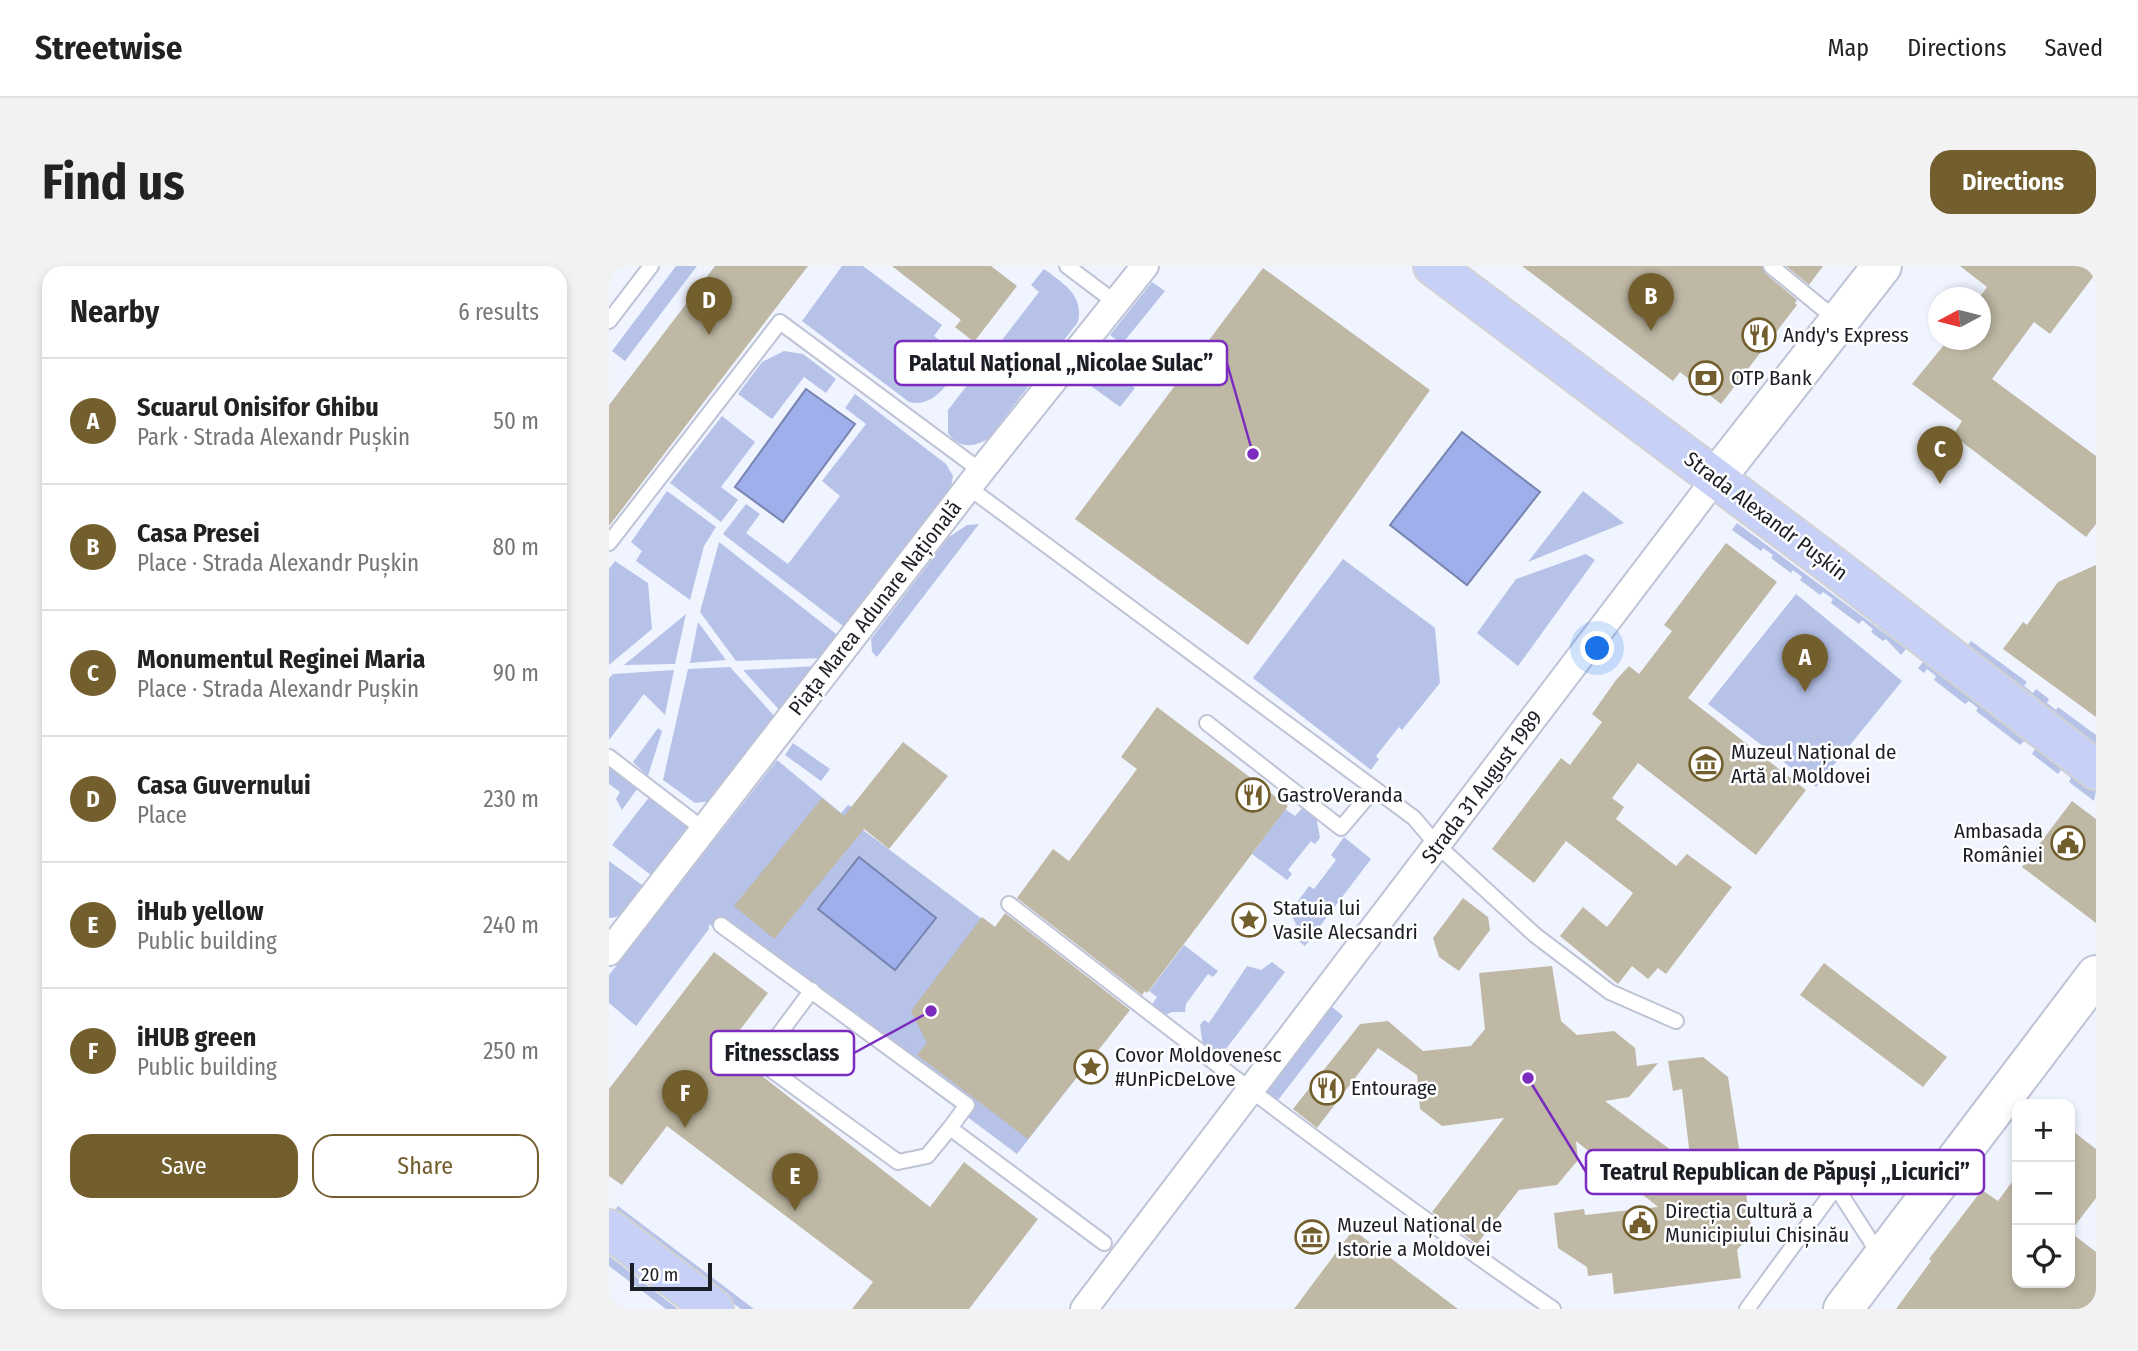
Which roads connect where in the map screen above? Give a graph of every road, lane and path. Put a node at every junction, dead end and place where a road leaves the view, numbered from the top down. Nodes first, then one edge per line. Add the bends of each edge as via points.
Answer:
1 (651, 266) edge
2 (1067, 266) edge
3 (1145, 266) edge
4 (1433, 266) edge
5 (1771, 266) edge
6 (1882, 266) edge
7 (1116, 303) junction
8 (609, 321) edge
9 (1839, 322) junction
10 (1716, 478) junction
11 (975, 479) junction
12 (609, 543) edge
13 (1206, 723) dead end
14 (609, 757) edge
15 (2096, 770) edge
16 (1374, 789) junction
17 (703, 829) junction
18 (1437, 845) junction
19 (1009, 904) dead end
20 (620, 924) edge
21 (721, 925) dead end
22 (609, 952) edge
23 (2096, 975) edge
24 (812, 990) junction
25 (1676, 1021) dead end
26 (1249, 1091) junction
27 (950, 1128) junction
28 (609, 1229) edge
29 (1104, 1243) dead end
30 (1882, 1258) junction
31 (714, 1309) edge
32 (1084, 1309) edge
33 (1553, 1309) edge
34 (1747, 1309) edge
35 (1843, 1309) edge

1 - 8 lane
2 - 7 lane
3 - 7 street, Piața Marea Adunare Națională
4 - 10 main road, Strada Alexandr Pușkin
5 - 9 lane
6 - 9 main road, Strada 31 August 1989
7 - 11 street, Piața Marea Adunare Națională
9 - 10 main road, Strada 31 August 1989
10 - 15 main road, Strada Alexandr Pușkin
10 - 18 street, Strada 31 August 1989
11 - 12 lane via 780,322
11 - 16 lane
11 - 17 street, Piața Marea Adunare Națională
13 - 16 lane via 1341,828
14 - 17 lane
16 - 18 lane via 1414,818
17 - 20 street, Piața Marea Adunare Națională
18 - 25 lane via 1535,935 1610,992
18 - 26 street, Strada 31 August 1989
19 - 26 lane
20 - 22 street, Piața Marea Adunare Națională
21 - 24 lane
23 - 30 main road
24 - 27 lane via 967,1105
24 - 27 lane via 759,1060 898,1162 927,1156
26 - 32 street, Strada 31 August 1989
26 - 33 lane
27 - 29 lane
28 - 31 main road
30 - 34 lane via 1836,1187
30 - 35 main road

